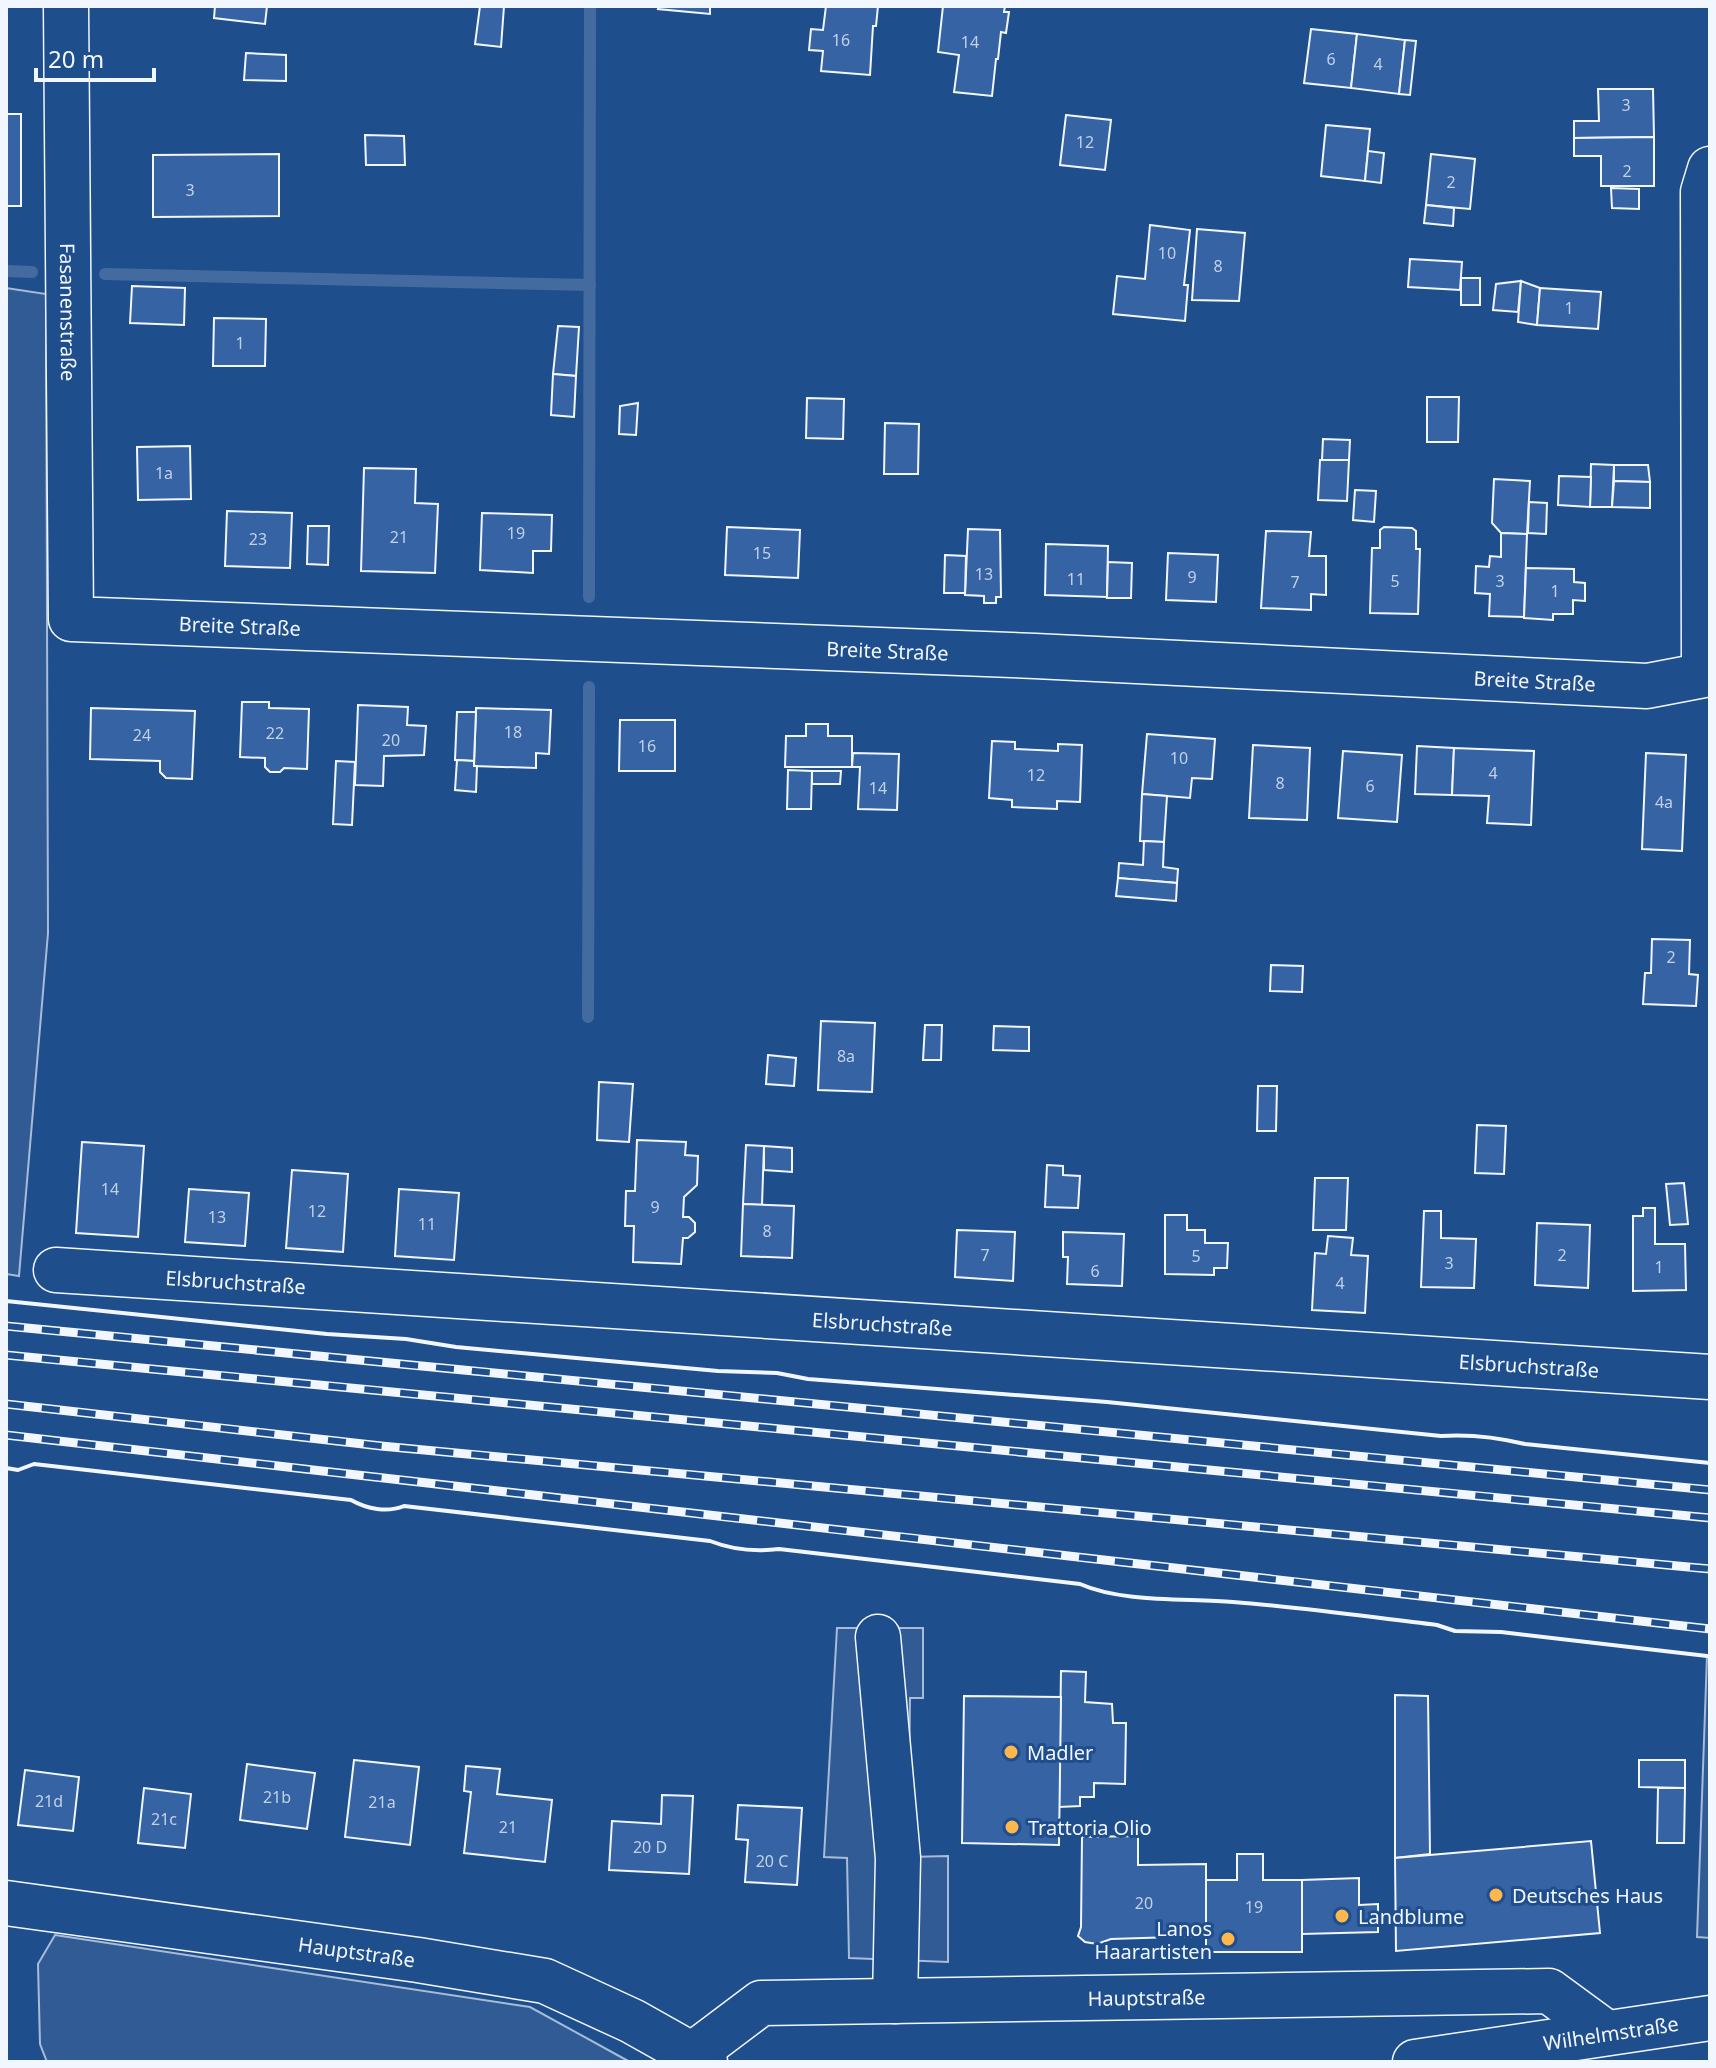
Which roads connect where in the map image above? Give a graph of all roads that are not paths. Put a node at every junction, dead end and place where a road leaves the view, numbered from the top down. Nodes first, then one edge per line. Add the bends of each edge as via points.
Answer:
1 (66, 6) edge
2 (1710, 169) edge
3 (71, 619) joint
4 (1707, 674) edge
5 (56, 1270) dead end
6 (1710, 1377) edge
7 (878, 1637) dead end
8 (6, 1903) edge
9 (895, 2001) junction
10 (1710, 2018) edge
11 (1605, 2032) junction
12 (699, 2058) edge
13 (1415, 2062) edge

1 - 3 street, Fasanenstraße
2 - 4 street via 1703,192
3 - 4 street, Breite Straße via 989,654 1647,686
5 - 6 street, Elsbruchstraße
7 - 9 street via 898,1858
8 - 12 street, Hauptstraße via 545,1981
9 - 11 street, Hauptstraße via 1549,1991
9 - 12 street, Hauptstraße via 761,2003
10 - 11 street, Wilhelmstraße
11 - 13 street, Wilhelmstraße

